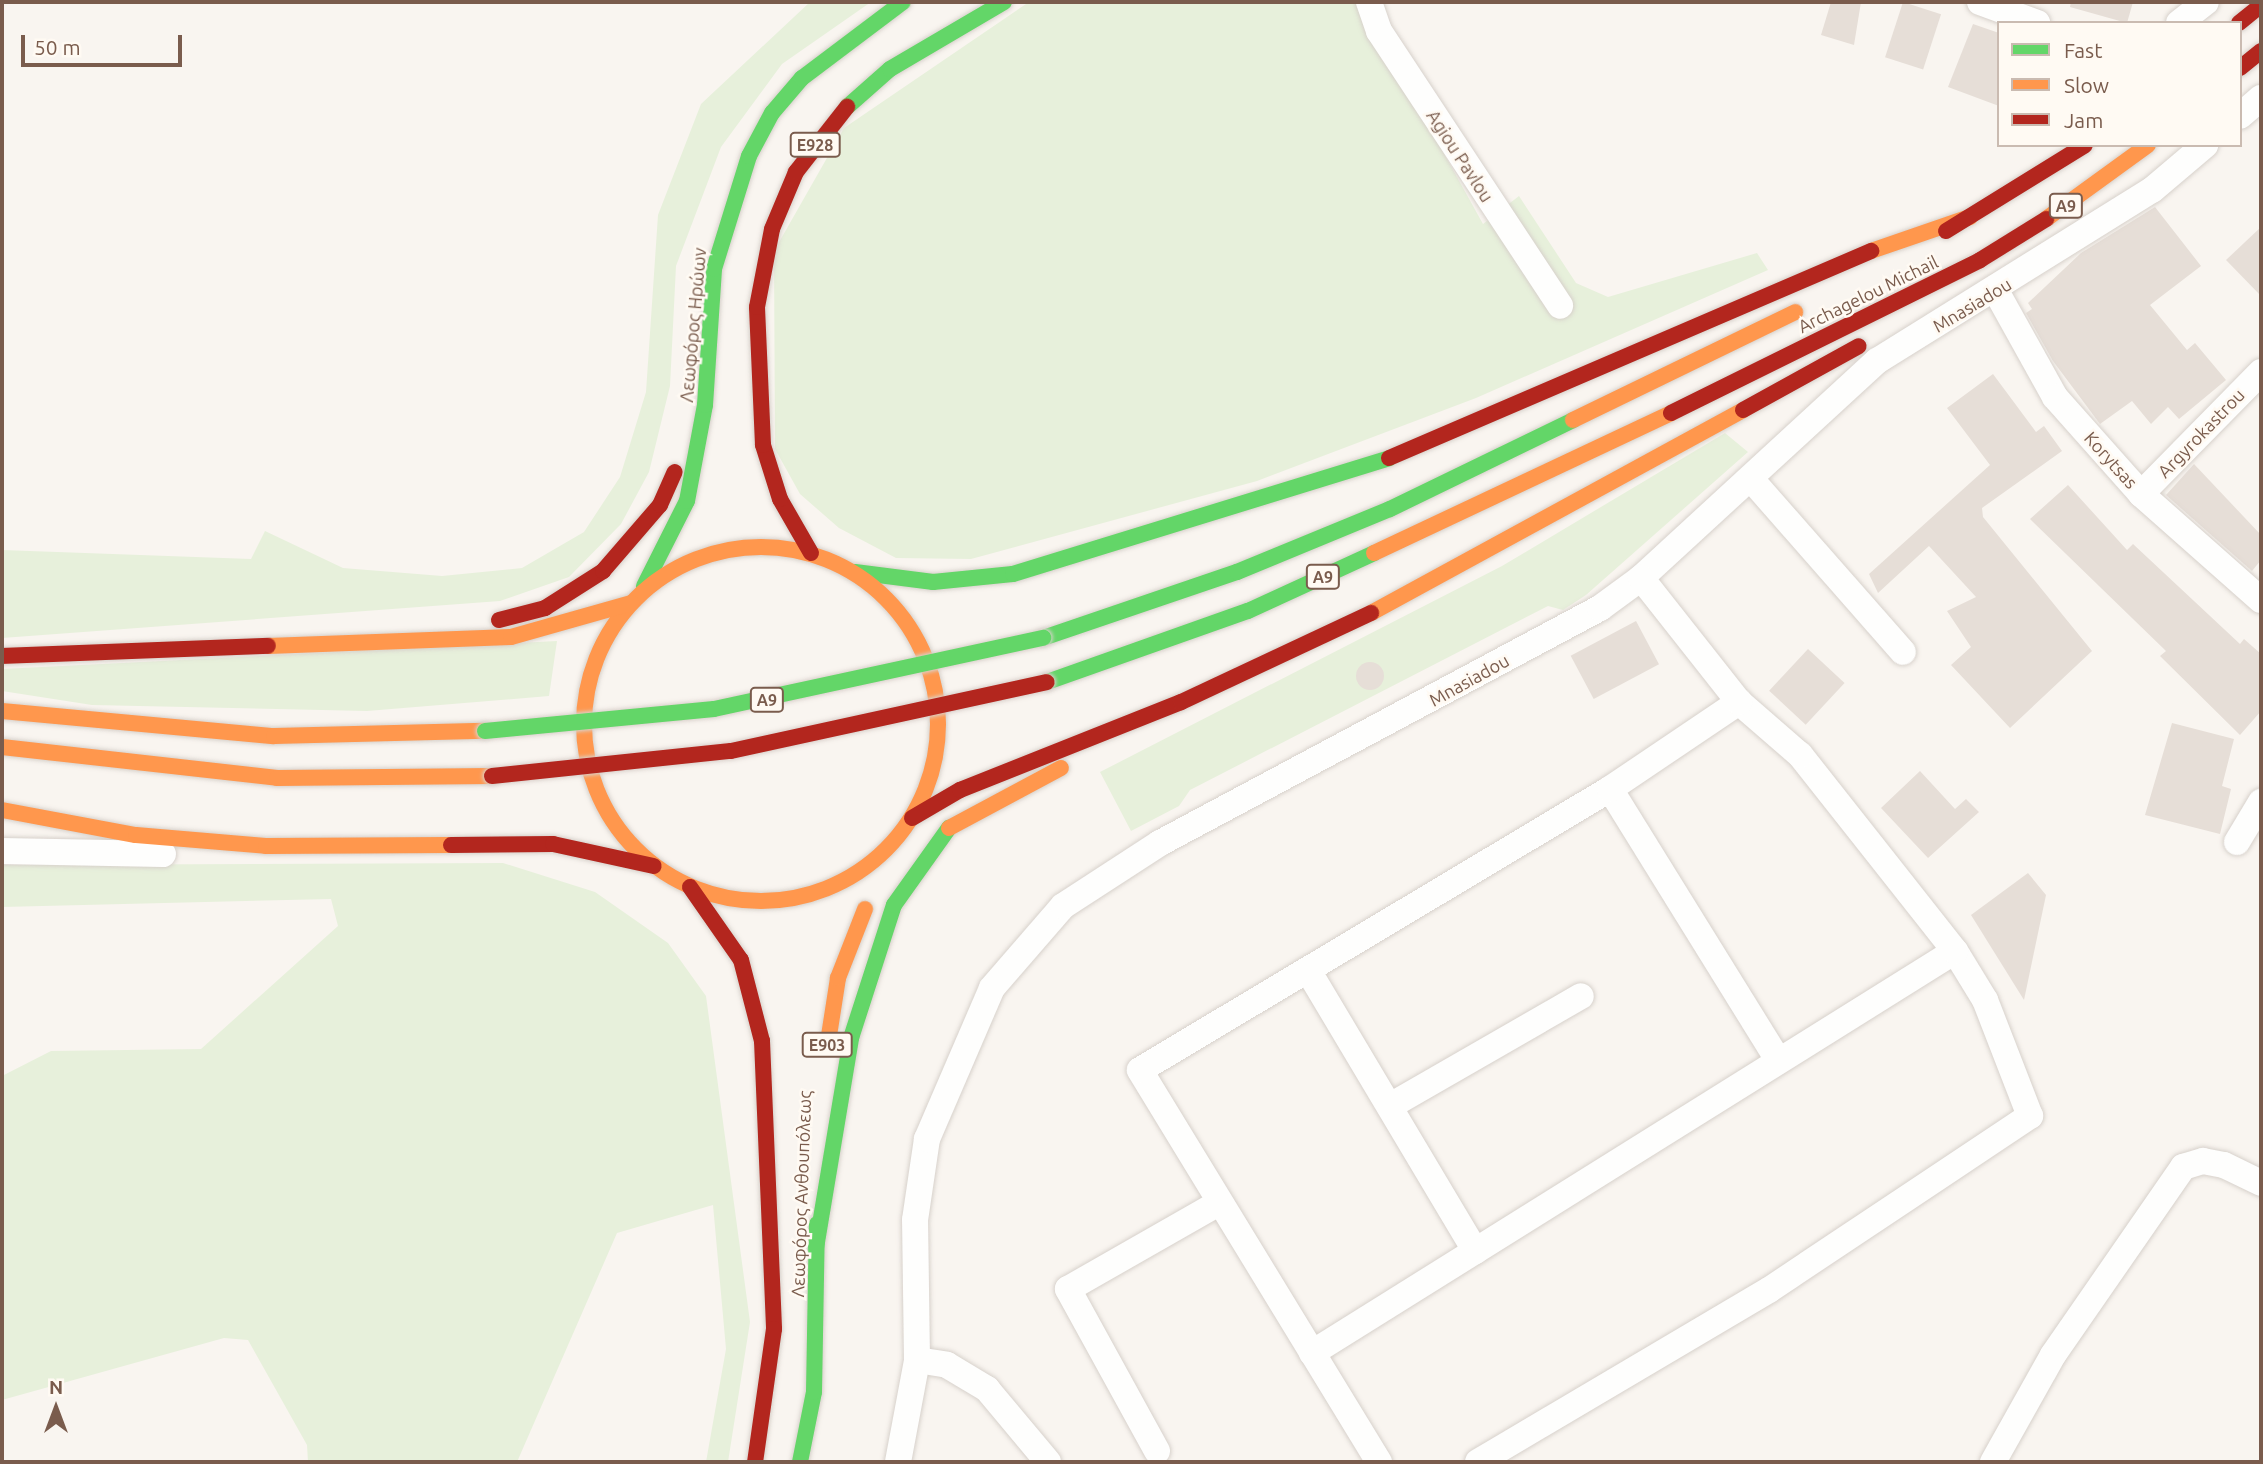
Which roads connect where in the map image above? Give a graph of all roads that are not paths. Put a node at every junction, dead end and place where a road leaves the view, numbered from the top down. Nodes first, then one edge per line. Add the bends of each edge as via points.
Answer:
1 (903, 2) edge
2 (1004, 2) edge
3 (1369, 2) edge
4 (1980, 2) edge
5 (2206, 2) edge
6 (2261, 5) edge
7 (2032, 21) edge
8 (2182, 21) edge
9 (2241, 21) edge
10 (2261, 51) edge
11 (2242, 66) edge
12 (2261, 98) edge
13 (2242, 114) edge
14 (2082, 147) edge
15 (2146, 147) edge
16 (2203, 147) edge
17 (1969, 217) junction
18 (1980, 260) junction
19 (1889, 264) dead end
20 (1996, 291) junction
21 (1817, 302) dead end
22 (1560, 306) dead end
23 (1895, 324) dead end
24 (708, 334) junction
25 (1872, 338) dead end
26 (2261, 372) edge
27 (1751, 479) junction
28 (2141, 494) junction
29 (811, 553) junction
30 (855, 572) junction
31 (1642, 578) junction
32 (644, 586) junction
33 (2261, 600) edge
34 (631, 603) junction
35 (355, 644) junction
36 (1903, 652) dead end
37 (2, 656) edge
38 (1181, 702) junction
39 (1739, 702) junction
40 (2, 711) edge
41 (2, 747) edge
42 (1610, 789) junction
43 (2261, 802) edge
44 (2, 810) edge
45 (912, 818) junction
46 (2237, 842) dead end
47 (266, 846) junction
48 (2, 851) edge
49 (886, 851) junction
50 (654, 866) junction
51 (690, 887) junction
52 (1955, 951) junction
53 (1309, 972) junction
54 (1581, 996) dead end
55 (1778, 1060) junction
56 (1390, 1106) junction
57 (2261, 1183) edge
58 (1219, 1203) junction
59 (816, 1248) junction
60 (1475, 1251) junction
61 (1312, 1353) junction
62 (917, 1360) junction
63 (1157, 1451) dead end
64 (755, 1462) edge
65 (800, 1462) edge
66 (898, 1462) edge
67 (1048, 1462) edge
68 (1379, 1462) edge
69 (1478, 1462) edge
70 (1993, 1462) edge

1 - 24 main road, Λεωφόρος Ηρώων / E928 via 860,28 772,113 724,221
2 - 29 main road, E928 via 890,69 834,118 796,172 772,229 757,307 763,445 780,499
3 - 22 street, Agiou Pavlou via 1380,31
4 - 7 street
5 - 8 street
6 - 9 main road
10 - 11 main road
12 - 13 street
14 - 17 main road, Archagelou Michail / A9
15 - 18 main road, Archagelou Michail / A9 via 2104,182
16 - 20 street, Mnasiadou via 2152,190
17 - 19 main road, Archagelou Michail / A9
17 - 30 main road via 1862,254 1442,438 1292,492 1013,574 933,582
18 - 23 main road
18 - 41 main road, Archagelou Michail / A9, bridge via 1591,453 1248,611 1047,682 731,751 492,776 277,778
20 - 27 street, Mnasiadou via 1877,361
20 - 28 street, Korytsas via 2055,397
21 - 40 main road, Archagelou Michail / A9, bridge via 1581,417 1237,572 1044,638 874,680 714,709 485,731 274,736
24 - 32 main road, Λεωφόρος Ηρώων / E928 via 705,405 687,501
24 - 35 main road via 682,454 660,505 603,571 577,592 511,618
25 - 38 main road via 1412,594
26 - 28 street, Argyrokastrou
27 - 31 street, Mnasiadou
27 - 36 street
28 - 33 street, Korytsas
29 - 30 main road
29 - 32 main road via 763,546 714,553
30 - 45 main road via 912,628 935,687 939,738 930,782
31 - 39 street
31 - 62 street, Mnasiadou via 1600,608 1160,843 1063,906 992,988 928,1139 915,1220
32 - 34 main road, Λεωφόρος Ηρώων
34 - 35 main road via 511,637
34 - 50 main road, Λεωφόρος Ηρώων via 593,666 583,704 584,746 597,796 627,841
35 - 37 main road
38 - 45 main road via 960,790
38 - 59 main road via 970,813 947,829 912,874 880,940 850,1038
39 - 42 street
39 - 52 street via 1800,755
42 - 53 street
42 - 55 street
43 - 46 street
44 - 47 main road via 124,834
45 - 49 main road
47 - 48 street via 169,854
47 - 50 main road via 553,844
49 - 51 main road via 853,877 804,896 730,899
49 - 59 main road, Λεωφόρος Ανθουπόλεως / E903 via 838,978 825,1074
50 - 51 main road
51 - 64 main road, Λεωφόρος Ανθουπόλεως via 741,960 762,1041 774,1329
52 - 55 street
52 - 69 street via 1985,1000 2030,1116 1769,1290
53 - 56 street
53 - 58 street via 1140,1070
54 - 56 street
55 - 60 street
56 - 60 street
57 - 70 street via 2224,1165 2203,1161 2183,1167 2053,1355
58 - 61 street
58 - 63 street via 1068,1289
59 - 65 main road, Λεωφόρος Ανθουπόλεως / E903 via 814,1392
60 - 61 street
61 - 68 street
62 - 66 street, Mnasiadou
62 - 67 street via 947,1365 987,1389

